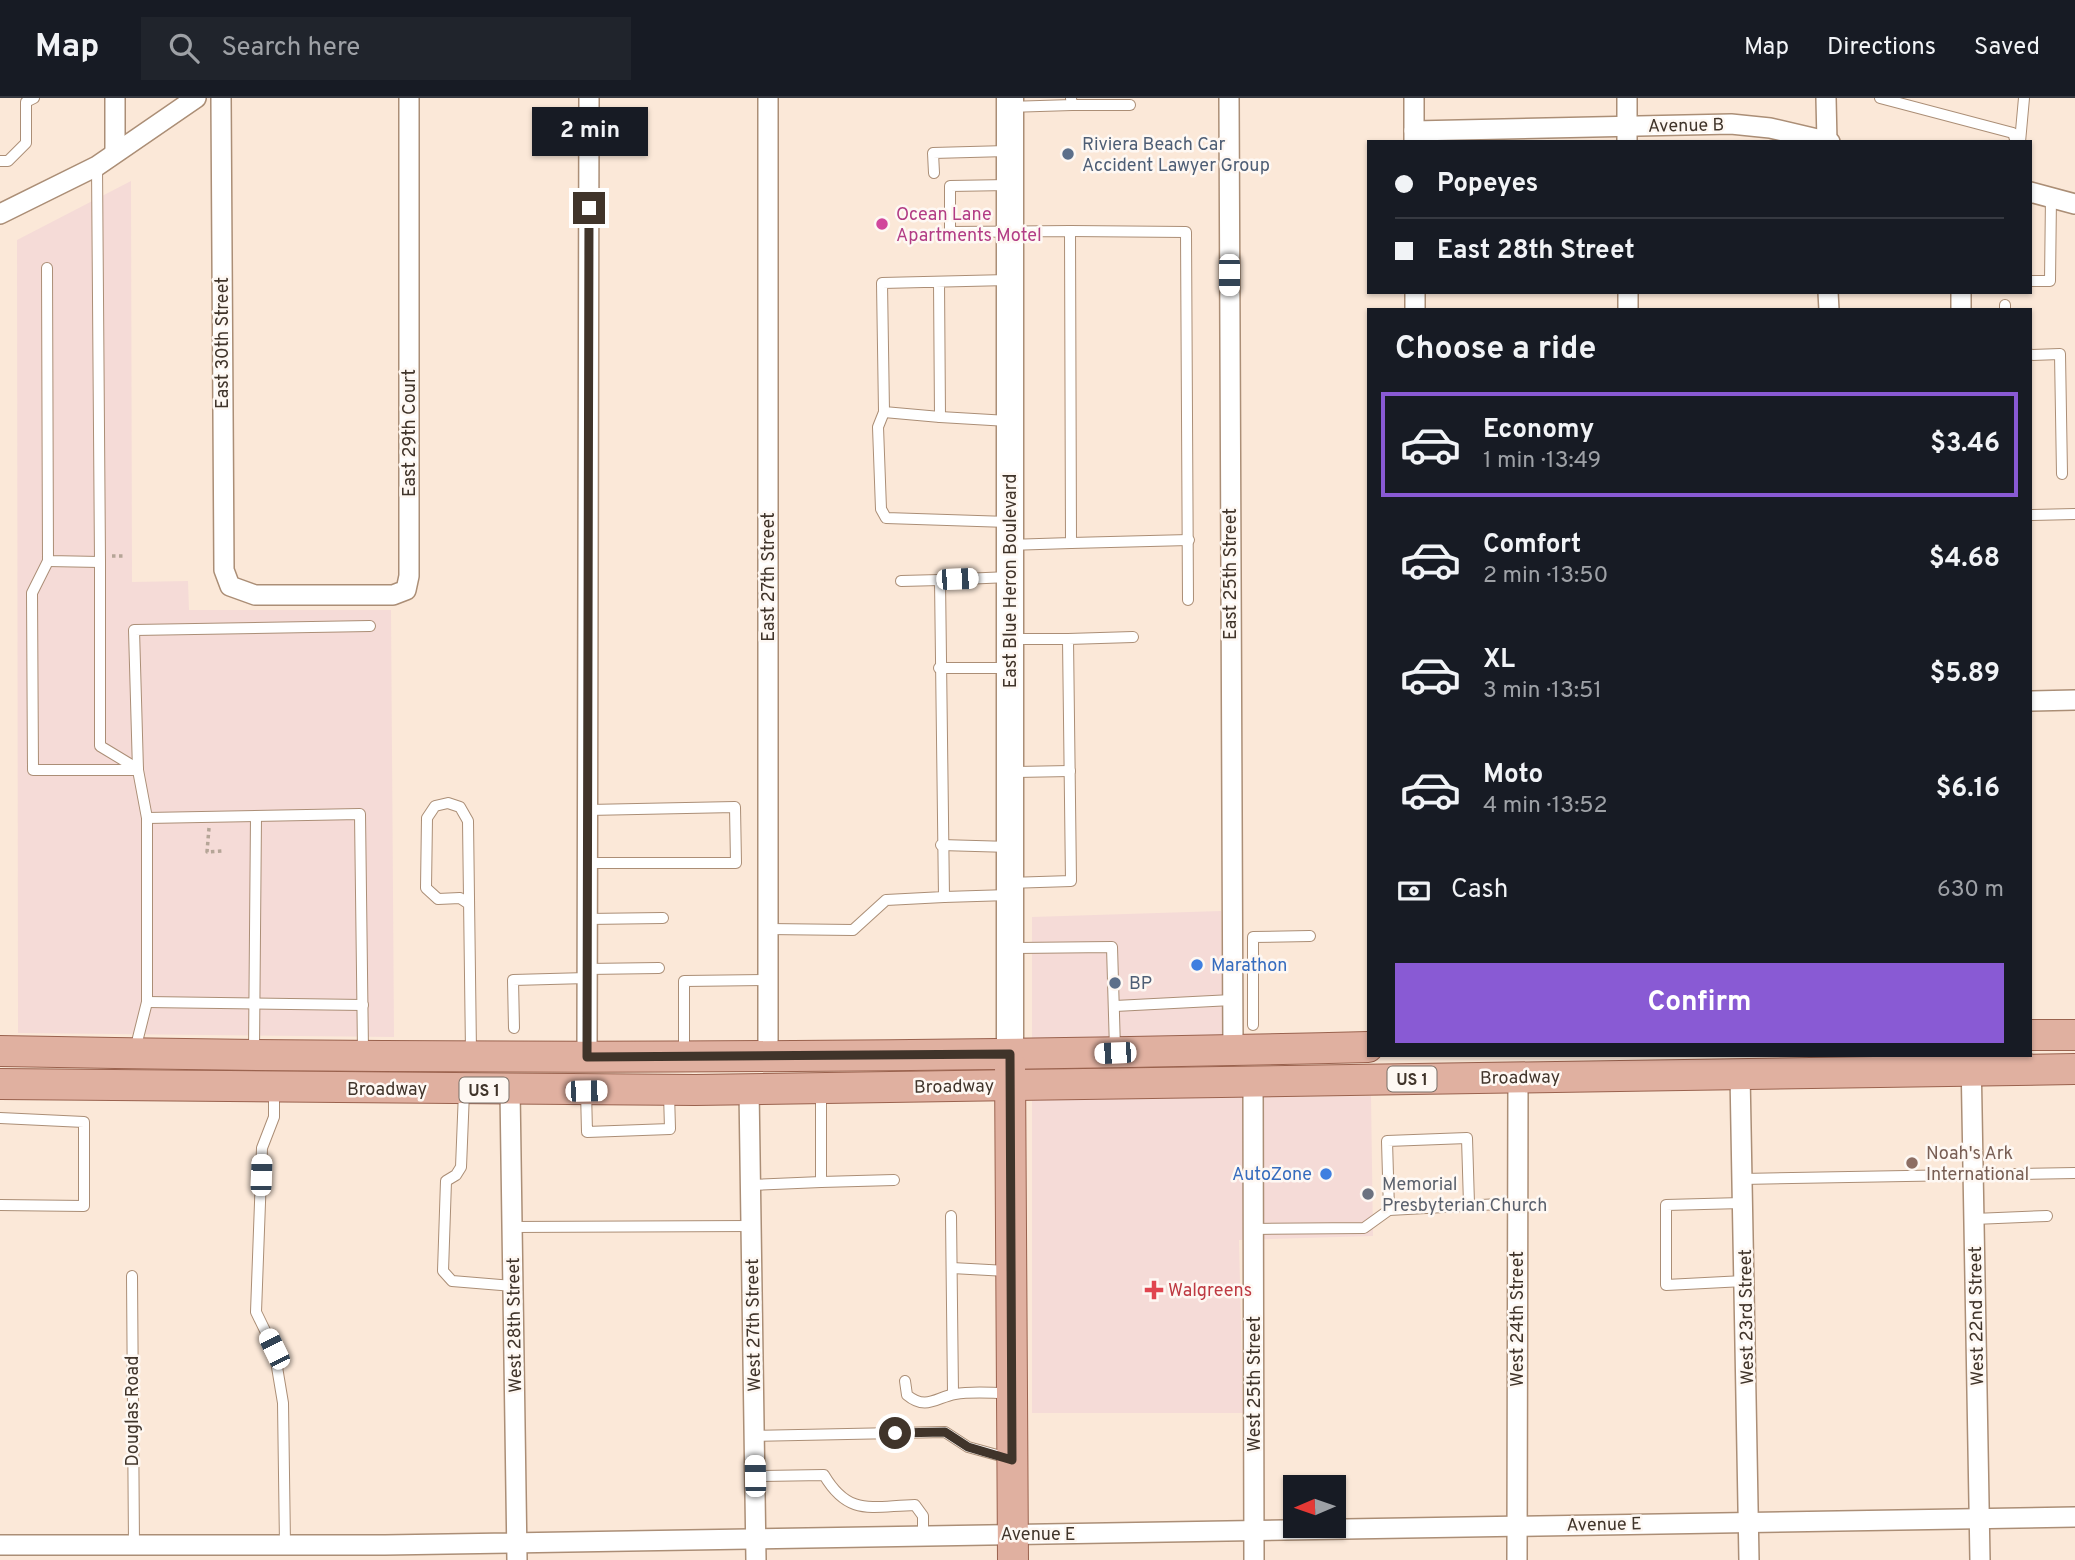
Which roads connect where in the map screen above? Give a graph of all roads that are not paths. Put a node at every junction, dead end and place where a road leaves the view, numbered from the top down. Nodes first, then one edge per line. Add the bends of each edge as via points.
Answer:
1 (34, 98) edge
2 (115, 98) edge
3 (196, 98) edge
4 (221, 98) edge
5 (409, 98) edge
6 (589, 98) edge
7 (768, 98) edge
8 (1229, 98) edge
9 (1414, 98) edge
10 (1628, 98) edge
11 (1826, 98) edge
12 (1880, 98) edge
13 (2024, 98) edge
14 (1008, 101) edge
15 (1072, 101) edge
16 (1130, 105) dead end
17 (1627, 134) edge
18 (1414, 136) edge
19 (1820, 140) edge
20 (1828, 140) edge
21 (2017, 140) edge
22 (2018, 140) edge
23 (1008, 151) junction
24 (115, 152) junction
25 (0, 161) edge
26 (97, 166) junction
27 (934, 173) dead end
28 (1008, 185) junction
29 (2032, 192) edge
30 (2051, 197) junction
31 (2075, 204) edge
32 (0, 214) edge
33 (1008, 230) junction
34 (1070, 231) junction
35 (47, 268) dead end
36 (1008, 280) junction
37 (2032, 281) edge
38 (939, 282) junction
39 (2032, 355) edge
40 (884, 412) junction
41 (940, 416) junction
42 (1009, 421) junction
43 (2062, 474) dead end
44 (2075, 514) edge
45 (2032, 515) edge
46 (1009, 533) junction
47 (1189, 540) junction
48 (1071, 543) junction
49 (48, 561) junction
50 (100, 562) junction
51 (1010, 577) junction
52 (940, 580) junction
53 (901, 581) dead end
54 (230, 586) joint
55 (1188, 600) dead end
56 (370, 626) dead end
57 (1133, 637) dead end
58 (1010, 639) junction
59 (1068, 639) junction
60 (939, 668) junction
61 (1010, 668) junction
62 (2075, 700) edge
63 (2032, 701) edge
64 (138, 770) junction
65 (1070, 771) junction
66 (1010, 772) junction
67 (588, 810) junction
68 (256, 816) junction
69 (147, 818) junction
70 (941, 845) junction
71 (1010, 847) junction
72 (587, 863) junction
73 (1011, 889) junction
74 (944, 897) junction
75 (469, 904) junction
76 (663, 918) dead end
77 (587, 919) junction
78 (768, 929) junction
79 (1232, 936) junction
80 (1310, 936) dead end
81 (1253, 937) junction
82 (1011, 948) junction
83 (659, 968) dead end
84 (587, 974) junction
85 (768, 980) junction
86 (1232, 999) junction
87 (147, 1002) junction
88 (255, 1004) junction
89 (363, 1005) junction
90 (1115, 1006) junction
91 (1253, 1025) dead end
92 (514, 1028) dead end
93 (2032, 1035) edge
94 (2075, 1035) edge
95 (1367, 1048) edge
96 (1233, 1050) junction
97 (0, 1051) edge
98 (1115, 1053) junction
99 (134, 1054) junction
100 (1010, 1054) junction
101 (363, 1055) junction
102 (471, 1056) junction
103 (768, 1056) junction
104 (587, 1057) junction
105 (684, 1057) junction
106 (1971, 1063) edge
107 (2075, 1069) edge
108 (1740, 1074) junction
109 (258, 1075) junction
110 (1518, 1077) junction
111 (1253, 1082) junction
112 (0, 1084) edge
113 (1010, 1085) junction
114 (821, 1088) junction
115 (404, 1089) junction
116 (749, 1089) junction
117 (464, 1090) junction
118 (510, 1090) junction
119 (669, 1090) junction
120 (586, 1091) junction
121 (0, 1118) edge
122 (2075, 1173) edge
123 (1973, 1176) junction
124 (1742, 1178) junction
125 (894, 1180) dead end
126 (821, 1182) junction
127 (751, 1185) junction
128 (1518, 1203) junction
129 (1742, 1203) junction
130 (1469, 1204) junction
131 (0, 1205) edge
132 (1389, 1210) junction
133 (951, 1216) dead end
134 (2047, 1216) dead end
135 (1974, 1219) junction
136 (751, 1226) junction
137 (512, 1227) junction
138 (1253, 1230) junction
139 (952, 1268) junction
140 (1012, 1272) junction
141 (132, 1276) dead end
142 (1746, 1281) junction
143 (513, 1286) junction
144 (905, 1381) dead end
145 (1012, 1393) junction
146 (953, 1394) junction
147 (754, 1436) junction
148 (1012, 1460) junction
149 (755, 1476) junction
150 (2075, 1517) edge
151 (1980, 1518) junction
152 (1749, 1522) junction
153 (1517, 1526) junction
154 (1254, 1532) junction
155 (923, 1535) junction
156 (756, 1539) junction
157 (0, 1545) edge
158 (134, 1545) junction
159 (285, 1545) junction
160 (1012, 1547) edge
161 (517, 1551) edge
162 (59, 1553) edge
163 (756, 1560) edge
164 (1254, 1560) edge
165 (1517, 1560) edge
166 (1749, 1560) edge
167 (1980, 1560) edge

1 - 25 lane via 26,102 26,143 8,161
2 - 24 street
3 - 24 street
4 - 54 street, East 30th Street via 224,570
5 - 54 street, East 29th Court via 406,590 393,595 255,595
6 - 67 street
7 - 78 street, East 27th Street
8 - 79 street, East 25th Street
9 - 18 street
10 - 17 street
11 - 20 street
12 - 21 lane via 2013,133
13 - 22 lane
14 - 15 lane
14 - 23 main road, East Blue Heron Boulevard
15 - 16 lane
17 - 18 street, Avenue B
17 - 19 street, Avenue B via 1731,124
23 - 27 lane via 933,153
23 - 28 main road, East Blue Heron Boulevard
24 - 26 street
26 - 32 street
26 - 50 lane
28 - 33 main road, East Blue Heron Boulevard
28 - 33 lane via 950,186 950,232
29 - 30 street
30 - 31 street
30 - 37 lane via 2050,281
33 - 34 lane
33 - 36 main road, East Blue Heron Boulevard
34 - 47 lane via 1186,232
34 - 48 lane
35 - 49 lane
36 - 38 lane
36 - 42 main road, East Blue Heron Boulevard
38 - 40 lane via 882,283
38 - 41 lane
39 - 43 lane via 2060,354
40 - 41 lane
40 - 46 lane via 878,427 881,509 886,518
41 - 42 lane
42 - 46 main road, East Blue Heron Boulevard
44 - 45 lane
46 - 48 lane
46 - 51 main road, East Blue Heron Boulevard
47 - 48 lane
47 - 55 lane
49 - 50 lane
49 - 64 lane via 32,593 33,770
50 - 64 lane via 100,746
51 - 52 lane
51 - 58 main road, East Blue Heron Boulevard
52 - 53 lane
52 - 60 lane
56 - 64 lane via 134,630
57 - 59 lane
58 - 59 lane
58 - 61 main road, East Blue Heron Boulevard
59 - 65 lane
60 - 61 lane
60 - 70 lane
61 - 66 main road, East Blue Heron Boulevard
62 - 63 street
64 - 69 lane
65 - 66 lane
65 - 73 lane via 1071,881
66 - 71 main road, East Blue Heron Boulevard
67 - 72 street
67 - 72 lane via 735,807 736,863
68 - 69 lane
68 - 88 lane
68 - 89 lane via 360,814
69 - 87 lane
70 - 71 lane
70 - 74 lane
71 - 73 main road, East Blue Heron Boulevard
72 - 77 street
73 - 74 lane
73 - 82 main road, East Blue Heron Boulevard
74 - 78 lane via 886,900 853,930
75 - 75 lane via 468,821 460,807 449,803 435,806 427,818 426,888 438,899 460,898
75 - 102 lane
76 - 77 lane
77 - 84 street
78 - 85 street, East 27th Street
79 - 81 lane
79 - 86 street, East 25th Street
80 - 81 lane
81 - 91 lane
82 - 90 lane via 1112,947
82 - 100 main road, East Blue Heron Boulevard
83 - 84 lane
84 - 92 lane via 513,980
84 - 104 street
85 - 103 street, East 27th Street
85 - 105 lane via 684,981
86 - 90 lane
86 - 96 street, East 25th Street
87 - 88 lane
87 - 99 lane
88 - 89 lane
88 - 109 lane
89 - 101 lane
90 - 98 lane
93 - 94 main road
95 - 96 main road, Broadway / US 1
96 - 98 main road, Broadway / US 1
97 - 99 main road, Broadway / US 1
98 - 100 main road, Broadway / US 1
99 - 109 main road, Broadway / US 1
100 - 103 main road, Broadway / US 1
100 - 113 main road
101 - 102 main road, Broadway / US 1
101 - 109 main road, Broadway / US 1
102 - 104 main road, Broadway / US 1
103 - 105 main road, Broadway / US 1
104 - 105 main road, Broadway / US 1
104 - 115 main road via 563,1077 430,1075
106 - 107 main road, Broadway / US 1
106 - 108 main road, Broadway / US 1
106 - 123 street, West 22nd Street
108 - 110 main road, Broadway / US 1
108 - 124 street, West 23rd Street
109 - 112 main road, Broadway / US 1
109 - 115 main road, Broadway / US 1
109 - 159 lane via 274,1117 262,1148 257,1312 274,1349 283,1403
110 - 111 main road, Broadway / US 1
110 - 128 street, West 24th Street
111 - 113 main road, Broadway / US 1
111 - 138 street, West 25th Street
113 - 114 main road, Broadway / US 1
113 - 140 main road
114 - 116 main road, Broadway / US 1
114 - 126 lane
115 - 117 main road, Broadway / US 1
116 - 119 main road, Broadway / US 1
116 - 127 street, West 27th Street
117 - 118 main road, Broadway / US 1
117 - 143 lane via 461,1167 446,1181 443,1270 452,1282
118 - 120 main road, Broadway / US 1
118 - 137 street, West 28th Street
119 - 120 main road, Broadway / US 1
119 - 120 lane via 670,1129 587,1132
121 - 131 lane via 85,1122 84,1206
122 - 123 lane
123 - 124 lane
123 - 135 street, West 22nd Street
124 - 129 street, West 23rd Street
125 - 126 lane
126 - 127 lane
127 - 136 street, West 27th Street
128 - 130 lane
128 - 153 street, West 24th Street
129 - 142 street, West 23rd Street
129 - 142 lane via 1666,1205 1666,1285
130 - 132 lane
130 - 132 lane via 1467,1138 1387,1141
132 - 138 lane via 1364,1228
133 - 139 lane
134 - 135 lane
135 - 151 street, West 22nd Street
136 - 137 lane
136 - 147 street, West 27th Street
137 - 143 street, West 28th Street
138 - 154 street, West 25th Street
139 - 140 lane
139 - 146 lane
140 - 145 main road
141 - 158 lane, Douglas Road
142 - 152 street, West 23rd Street
143 - 161 street, West 28th Street
144 - 146 lane via 907,1395 922,1402
145 - 146 lane
145 - 148 main road
147 - 148 lane via 945,1432 968,1447
147 - 149 street, West 27th Street
148 - 160 main road
149 - 155 lane via 824,1475 835,1492 854,1507 915,1505 923,1516
149 - 156 street, West 27th Street
150 - 151 street, Avenue E
151 - 152 street, Avenue E
151 - 167 street, West 22nd Street
152 - 153 street, Avenue E
152 - 166 street, West 23rd Street
153 - 154 street, Avenue E
153 - 165 street, West 24th Street
154 - 160 street, Avenue E
154 - 164 street, West 25th Street
155 - 156 street, Avenue E
155 - 160 street, Avenue E
156 - 161 street, Avenue E
156 - 163 street, West 27th Street
157 - 162 street, Avenue E
158 - 159 street, Avenue E
158 - 162 street, Avenue E
159 - 161 street, Avenue E

